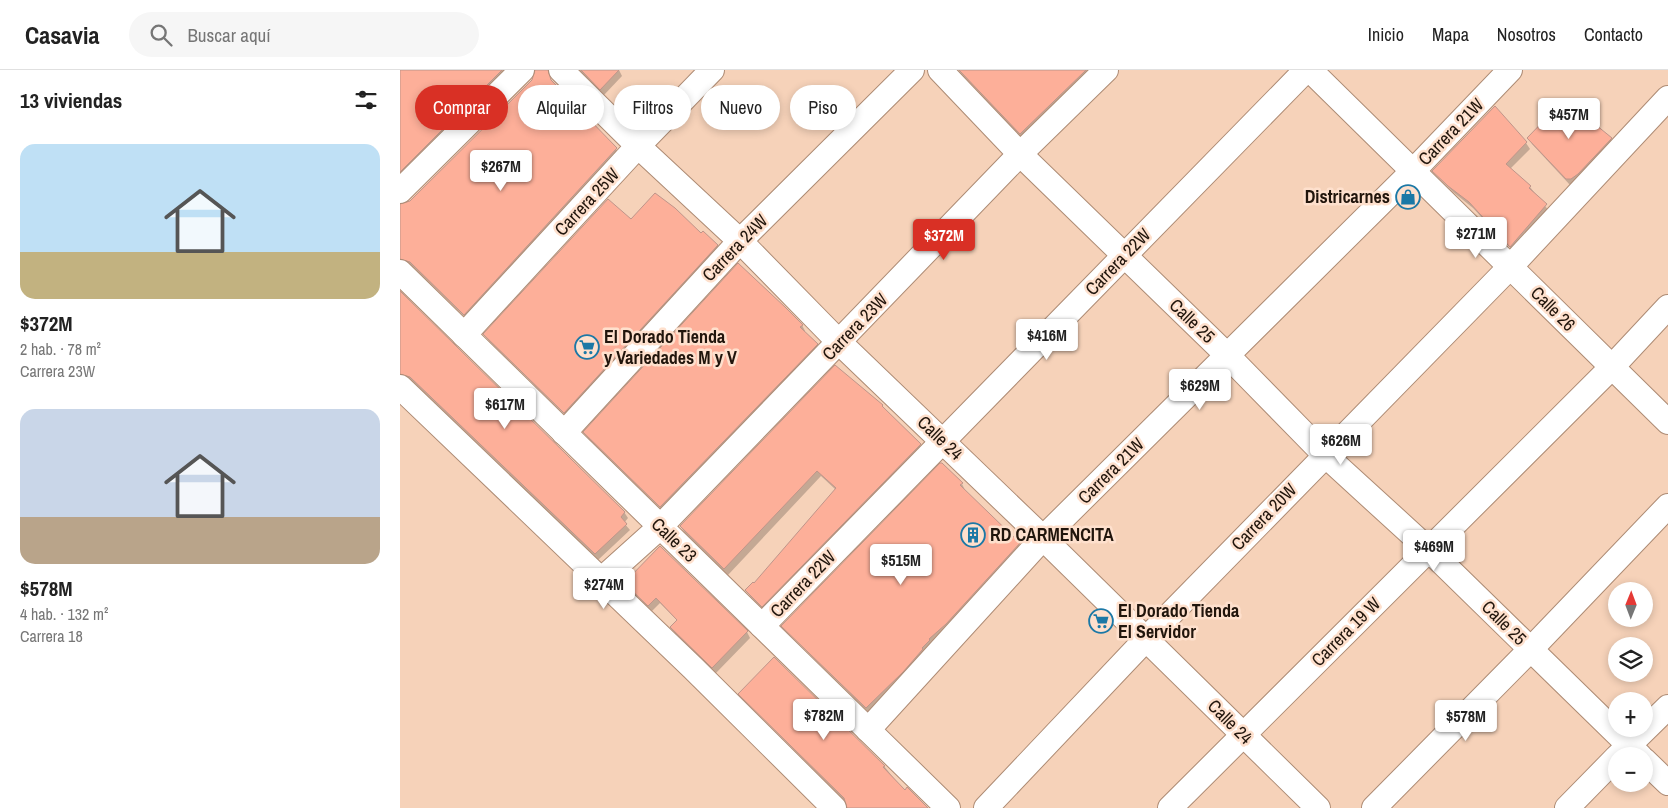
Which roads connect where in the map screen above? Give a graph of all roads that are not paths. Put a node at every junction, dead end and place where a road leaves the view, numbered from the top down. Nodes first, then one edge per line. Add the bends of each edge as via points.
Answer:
1 (522, 70) edge
2 (560, 70) edge
3 (712, 70) edge
4 (912, 70) edge
5 (940, 70) edge
6 (1106, 70) edge
7 (1306, 70) edge
8 (1310, 70) edge
9 (1510, 70) edge
10 (1668, 98) edge
11 (638, 146) junction
12 (1020, 154) junction
13 (1414, 170) junction
14 (400, 191) edge
15 (740, 241) junction
16 (1125, 255) junction
17 (1511, 266) junction
18 (400, 272) edge
19 (1668, 307) edge
20 (464, 335) junction
21 (840, 343) junction
22 (1228, 356) junction
23 (1611, 368) junction
24 (400, 387) edge
25 (1668, 422) edge
26 (564, 433) junction
27 (942, 440) junction
28 (1325, 455) junction
29 (1668, 506) edge
30 (660, 527) junction
31 (1043, 538) junction
32 (1429, 550) junction
33 (600, 580) junction
34 (762, 626) junction
35 (1147, 638) junction
36 (1530, 650) junction
37 (1668, 707) edge
38 (868, 730) junction
39 (1242, 735) junction
40 (1621, 747) edge
41 (1636, 747) edge
42 (1653, 772) edge
43 (1608, 773) edge
44 (1668, 783) edge
45 (834, 808) edge
46 (948, 808) edge
47 (986, 808) edge
48 (1170, 808) edge
49 (1318, 808) edge
50 (1374, 808) edge
51 (1567, 808) edge

1 - 14 street
2 - 11 street, Calle 24
3 - 11 street, Carrera 25W
4 - 15 street, Carrera 24W
5 - 12 street, Calle 25
6 - 12 street, Carrera 23W
7 - 16 street, Carrera 22W
8 - 13 street, Calle 26
9 - 13 street, Carrera 21W
10 - 17 street, Carrera 20W
11 - 15 street, Calle 24
11 - 20 street, Carrera 25W
12 - 16 street, Calle 25
12 - 21 street, Carrera 23W
13 - 17 street, Calle 26
13 - 22 street, Carrera 21W
15 - 21 street, Calle 24
15 - 26 street, Carrera 24W
16 - 22 street, Calle 25
16 - 27 street, Carrera 22W
17 - 23 street, Calle 26
17 - 28 street, Carrera 20W
18 - 20 street, Calle 23
19 - 23 street, Carrera 19 W
20 - 26 street, Calle 23
21 - 27 street, Calle 24
21 - 30 street, Carrera 23W
22 - 28 street, Calle 25
22 - 31 street, Carrera 21W
23 - 25 street, Calle 26
23 - 32 street, Carrera 19 W
24 - 33 street
26 - 30 street, Calle 23
27 - 31 street, Calle 24
27 - 34 street, Carrera 22W
28 - 32 street, Calle 25
28 - 35 street, Carrera 20W
29 - 36 street
30 - 33 street, Carrera 23W
30 - 34 street, Calle 23
31 - 35 street, Calle 24
31 - 38 street, Carrera 21W
32 - 36 street, Calle 25
32 - 39 street, Carrera 19 W
33 - 45 street
34 - 38 street, Calle 23
35 - 39 street, Calle 24
35 - 47 street, Carrera 20W
36 - 40 street, Calle 25
36 - 50 street
37 - 41 street
38 - 46 street, Calle 23
39 - 48 street, Carrera 19 W
39 - 49 street, Calle 24
42 - 44 street, Calle 25
43 - 51 street

